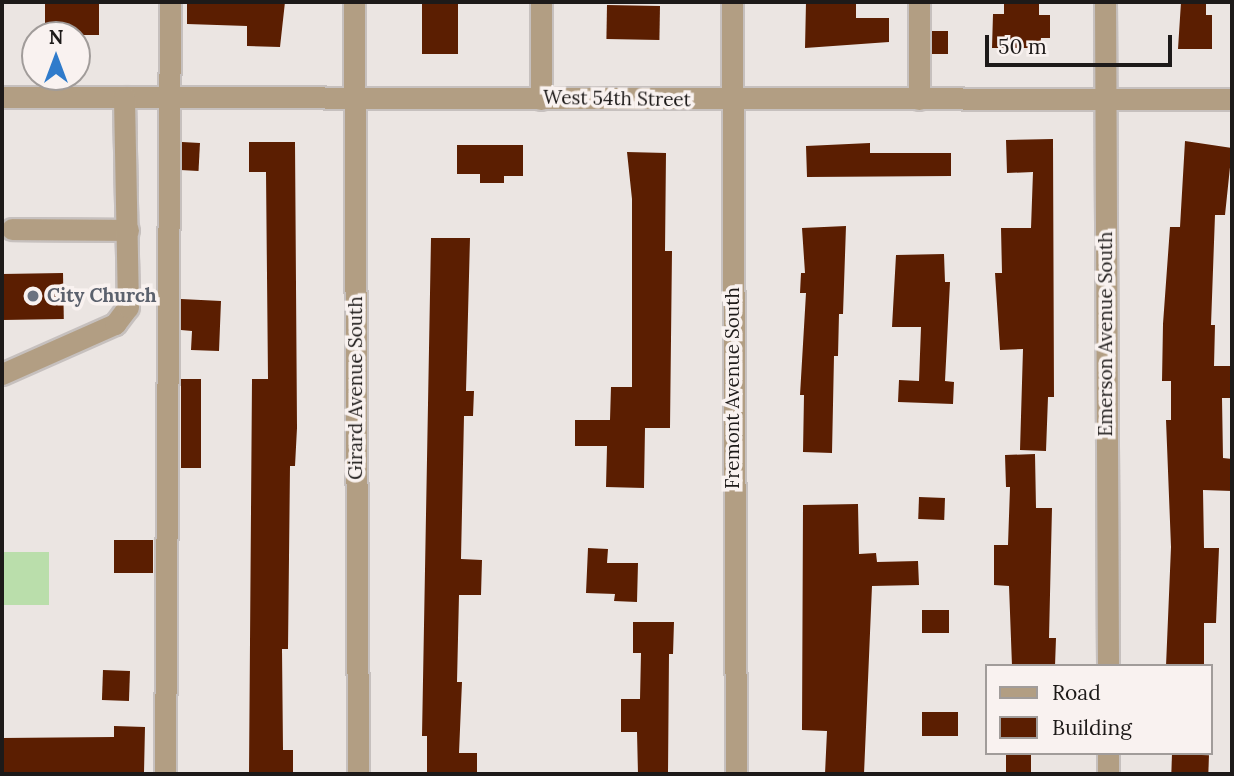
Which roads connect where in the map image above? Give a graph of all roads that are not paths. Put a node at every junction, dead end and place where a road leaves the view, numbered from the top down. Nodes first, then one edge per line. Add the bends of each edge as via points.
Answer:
1 (170, 2) edge
2 (354, 2) edge
3 (541, 2) edge
4 (732, 2) edge
5 (919, 2) edge
6 (1105, 2) edge
7 (2, 97) edge
8 (124, 97) junction
9 (170, 97) junction
10 (354, 97) junction
11 (541, 99) junction
12 (919, 99) junction
13 (1104, 99) junction
14 (1232, 99) edge
15 (732, 100) junction
16 (12, 229) dead end
17 (128, 230) junction
18 (2, 374) edge
19 (1108, 664) edge
20 (1108, 755) edge
21 (165, 774) edge
22 (358, 774) edge
23 (736, 774) edge
24 (1108, 774) edge

1 - 9 street
2 - 10 street, Girard Avenue South
3 - 11 street
4 - 15 street, Fremont Avenue South
5 - 12 street
6 - 13 street, Emerson Avenue South
7 - 8 street, West 54th Street
8 - 9 street, West 54th Street
8 - 17 street
9 - 10 street, West 54th Street
9 - 21 street
10 - 11 street, West 54th Street
10 - 22 street, Girard Avenue South
11 - 15 street, West 54th Street
12 - 13 street, West 54th Street
12 - 15 street, West 54th Street
13 - 14 street, West 54th Street
13 - 19 street, Emerson Avenue South
15 - 23 street, Fremont Avenue South
16 - 17 street
17 - 18 street via 128,307 115,324
20 - 24 street

